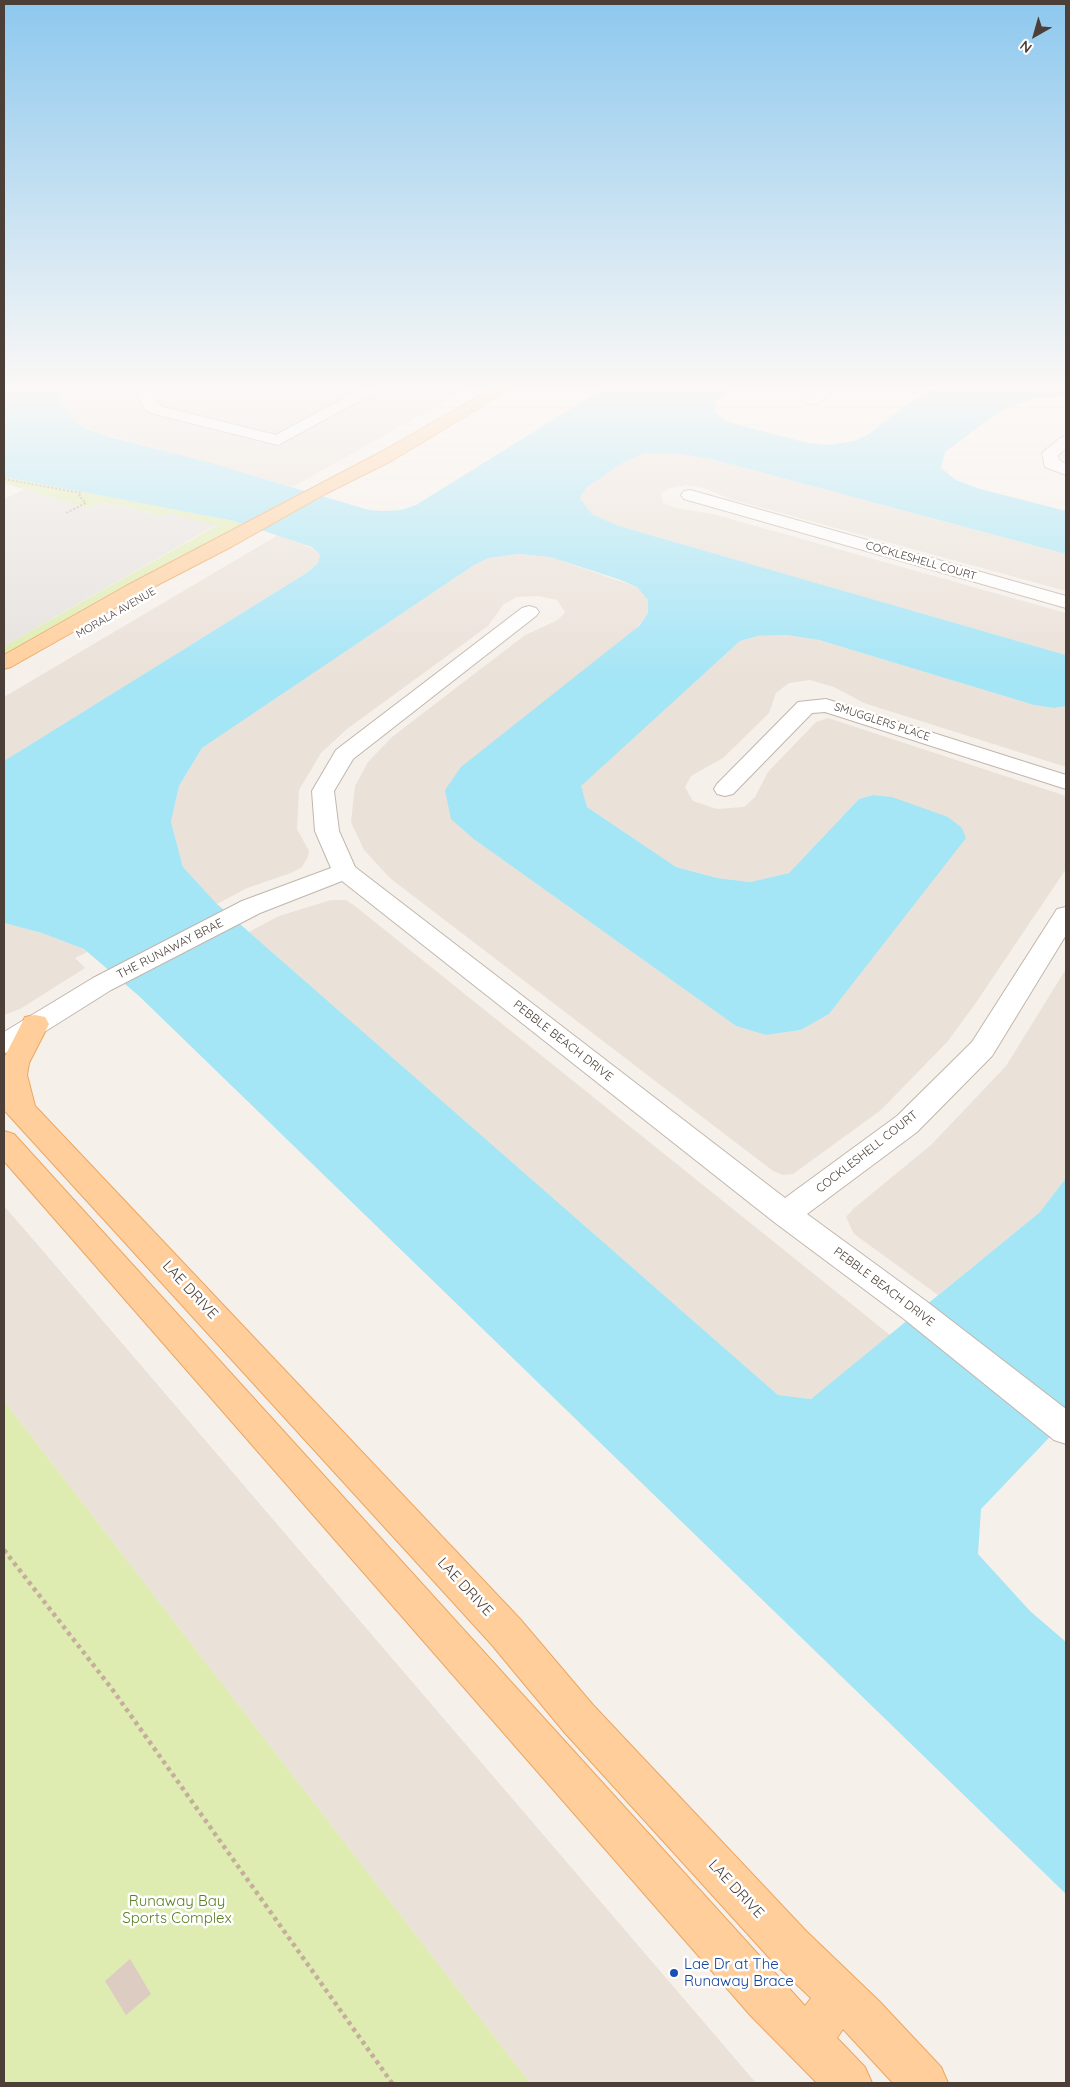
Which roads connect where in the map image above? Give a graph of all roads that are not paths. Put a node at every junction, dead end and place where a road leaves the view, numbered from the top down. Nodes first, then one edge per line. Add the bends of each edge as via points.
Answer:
1 (326, 485) edge
2 (328, 485) edge
3 (319, 490) junction
4 (690, 495) dead end
5 (226, 543) junction
6 (1066, 602) edge
7 (529, 612) dead end
8 (4, 663) edge
9 (4, 678) edge
10 (1066, 782) edge
11 (725, 789) dead end
12 (345, 872) junction
13 (1066, 915) edge
14 (35, 1024) junction
15 (4, 1031) edge
16 (4, 1044) edge
17 (12, 1101) edge
18 (4, 1142) edge
19 (785, 1214) junction
20 (1066, 1429) edge
21 (840, 1996) junction
22 (808, 2040) junction
23 (849, 2083) edge
24 (925, 2083) edge

1 - 3 main road, MORALA AVENUE
2 - 3 main road, MORALA AVENUE
3 - 5 main road, MORALA AVENUE
4 - 6 street, COCKLESHELL COURT
5 - 8 main road, MORALA AVENUE via 133,590
5 - 9 main road, MORALA AVENUE via 156,590
7 - 12 street, PEBBLE BEACH DRIVE via 344,755 323,791 327,831
10 - 11 street, SMUGGLERS PLACE via 826,704 806,707
12 - 14 street, THE RUNAWAY BRAE via 271,899 238,915 102,984
12 - 19 street, PEBBLE BEACH DRIVE
13 - 19 street, COCKLESHELL COURT via 982,1049 907,1124
14 - 15 street
14 - 16 street, THE RUNAWAY BRAE
14 - 17 main road via 15,1063
17 - 21 main road, LAE DRIVE via 506,1632 612,1755 790,1947
18 - 22 main road via 767,2000
19 - 20 street, PEBBLE BEACH DRIVE via 915,1310
21 - 22 main road
21 - 24 main road, LAE DRIVE
22 - 23 main road

